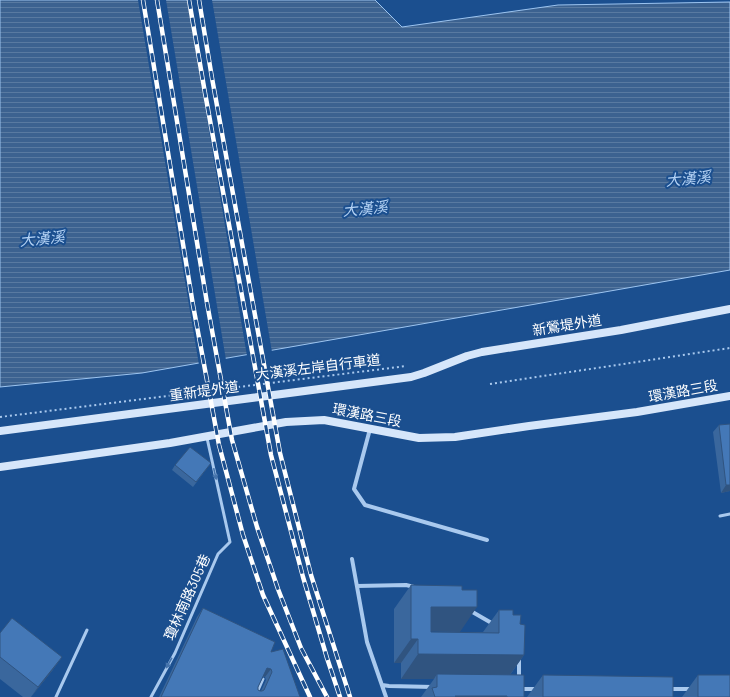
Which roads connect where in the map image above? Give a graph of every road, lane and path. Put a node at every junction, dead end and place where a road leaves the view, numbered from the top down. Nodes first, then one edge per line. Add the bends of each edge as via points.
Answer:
1 (730, 309) edge
2 (730, 348) edge
3 (410, 366) dead end
4 (411, 377) joint
5 (490, 384) dead end
6 (730, 396) edge
7 (0, 417) edge
8 (370, 429) junction
9 (0, 431) edge
10 (206, 436) junction
11 (0, 467) edge
12 (730, 514) edge
13 (720, 516) dead end
14 (487, 540) dead end
15 (352, 559) dead end
16 (356, 586) junction
17 (421, 588) edge
18 (468, 609) edge
19 (499, 627) edge
20 (86, 630) dead end
21 (518, 652) edge
22 (263, 679) edge
23 (382, 685) junction
24 (435, 687) edge
25 (512, 689) edge
26 (519, 689) junction
27 (543, 689) edge
28 (660, 689) edge
29 (699, 689) edge
30 (56, 697) edge
31 (151, 697) edge
32 (255, 697) edge
33 (386, 697) edge
34 (519, 697) edge

1 - 4 street, 新鶯堤外道 via 621,330 482,352
2 - 5 path
3 - 7 path, 大漢溪左岸自行車道
4 - 9 street, 重新堤外道
6 - 8 street, 環漢路三段 via 455,437 419,438
8 - 10 street, 環漢路三段 via 324,420 286,422
8 - 14 street via 354,489 365,504
10 - 11 street, 環漢路三段
10 -> 31 lane, 瓊林南路305巷 via 230,542 218,554 175,653
12 - 13 lane
15 - 16 street
16 - 17 street via 406,585
16 - 23 street via 367,642
18 - 19 street
20 - 30 lane
21 - 26 street
22 - 32 lane
23 - 24 street
23 - 33 street
25 - 26 street
26 - 27 street
26 - 34 street
28 - 29 street

